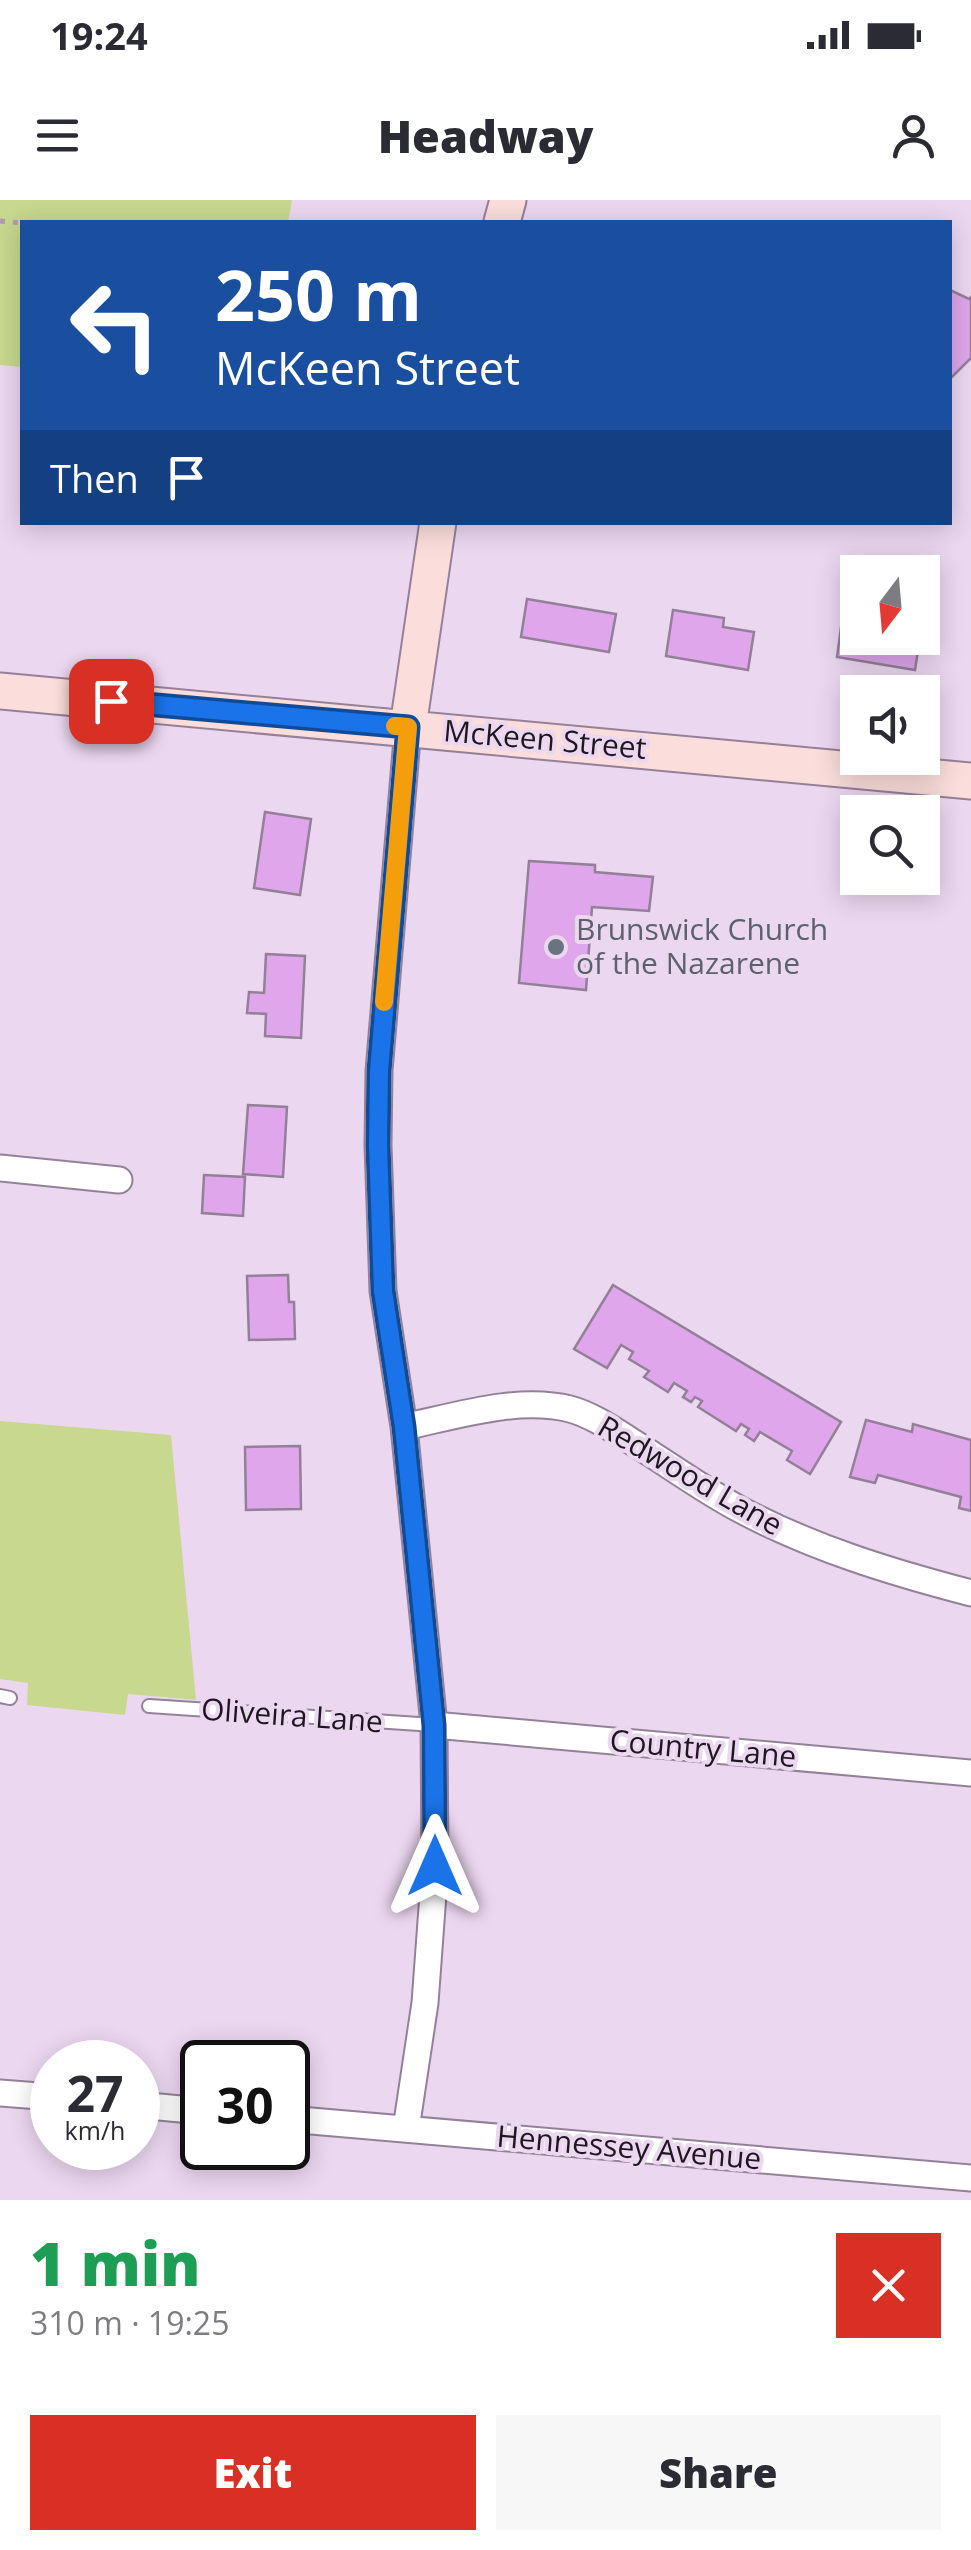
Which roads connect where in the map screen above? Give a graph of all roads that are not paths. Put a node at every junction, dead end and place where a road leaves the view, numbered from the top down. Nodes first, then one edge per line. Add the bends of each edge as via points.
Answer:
1 (438, 525) edge
2 (0, 692) edge
3 (408, 727) junction
4 (971, 782) edge
5 (0, 1168) edge
6 (119, 1180) dead end
7 (404, 1427) junction
8 (971, 1593) edge
9 (149, 1706) dead end
10 (434, 1725) junction
11 (971, 1773) edge
12 (0, 2092) edge
13 (30, 2095) edge
14 (310, 2120) edge
15 (406, 2129) junction
16 (971, 2178) edge

1 - 3 street
2 - 3 street, McKeen Street
3 - 4 street, McKeen Street
3 - 7 street via 378,1145 383,1291
5 - 6 street
7 - 8 street, Redwood Lane via 512,1407 572,1410 811,1544
7 - 10 street
9 - 10 lane, Oliveira Lane
10 - 11 street, Country Lane
10 - 15 street via 435,1866 425,2003
12 - 13 street
14 - 15 street, Hennessey Avenue
15 - 16 street, Hennessey Avenue

